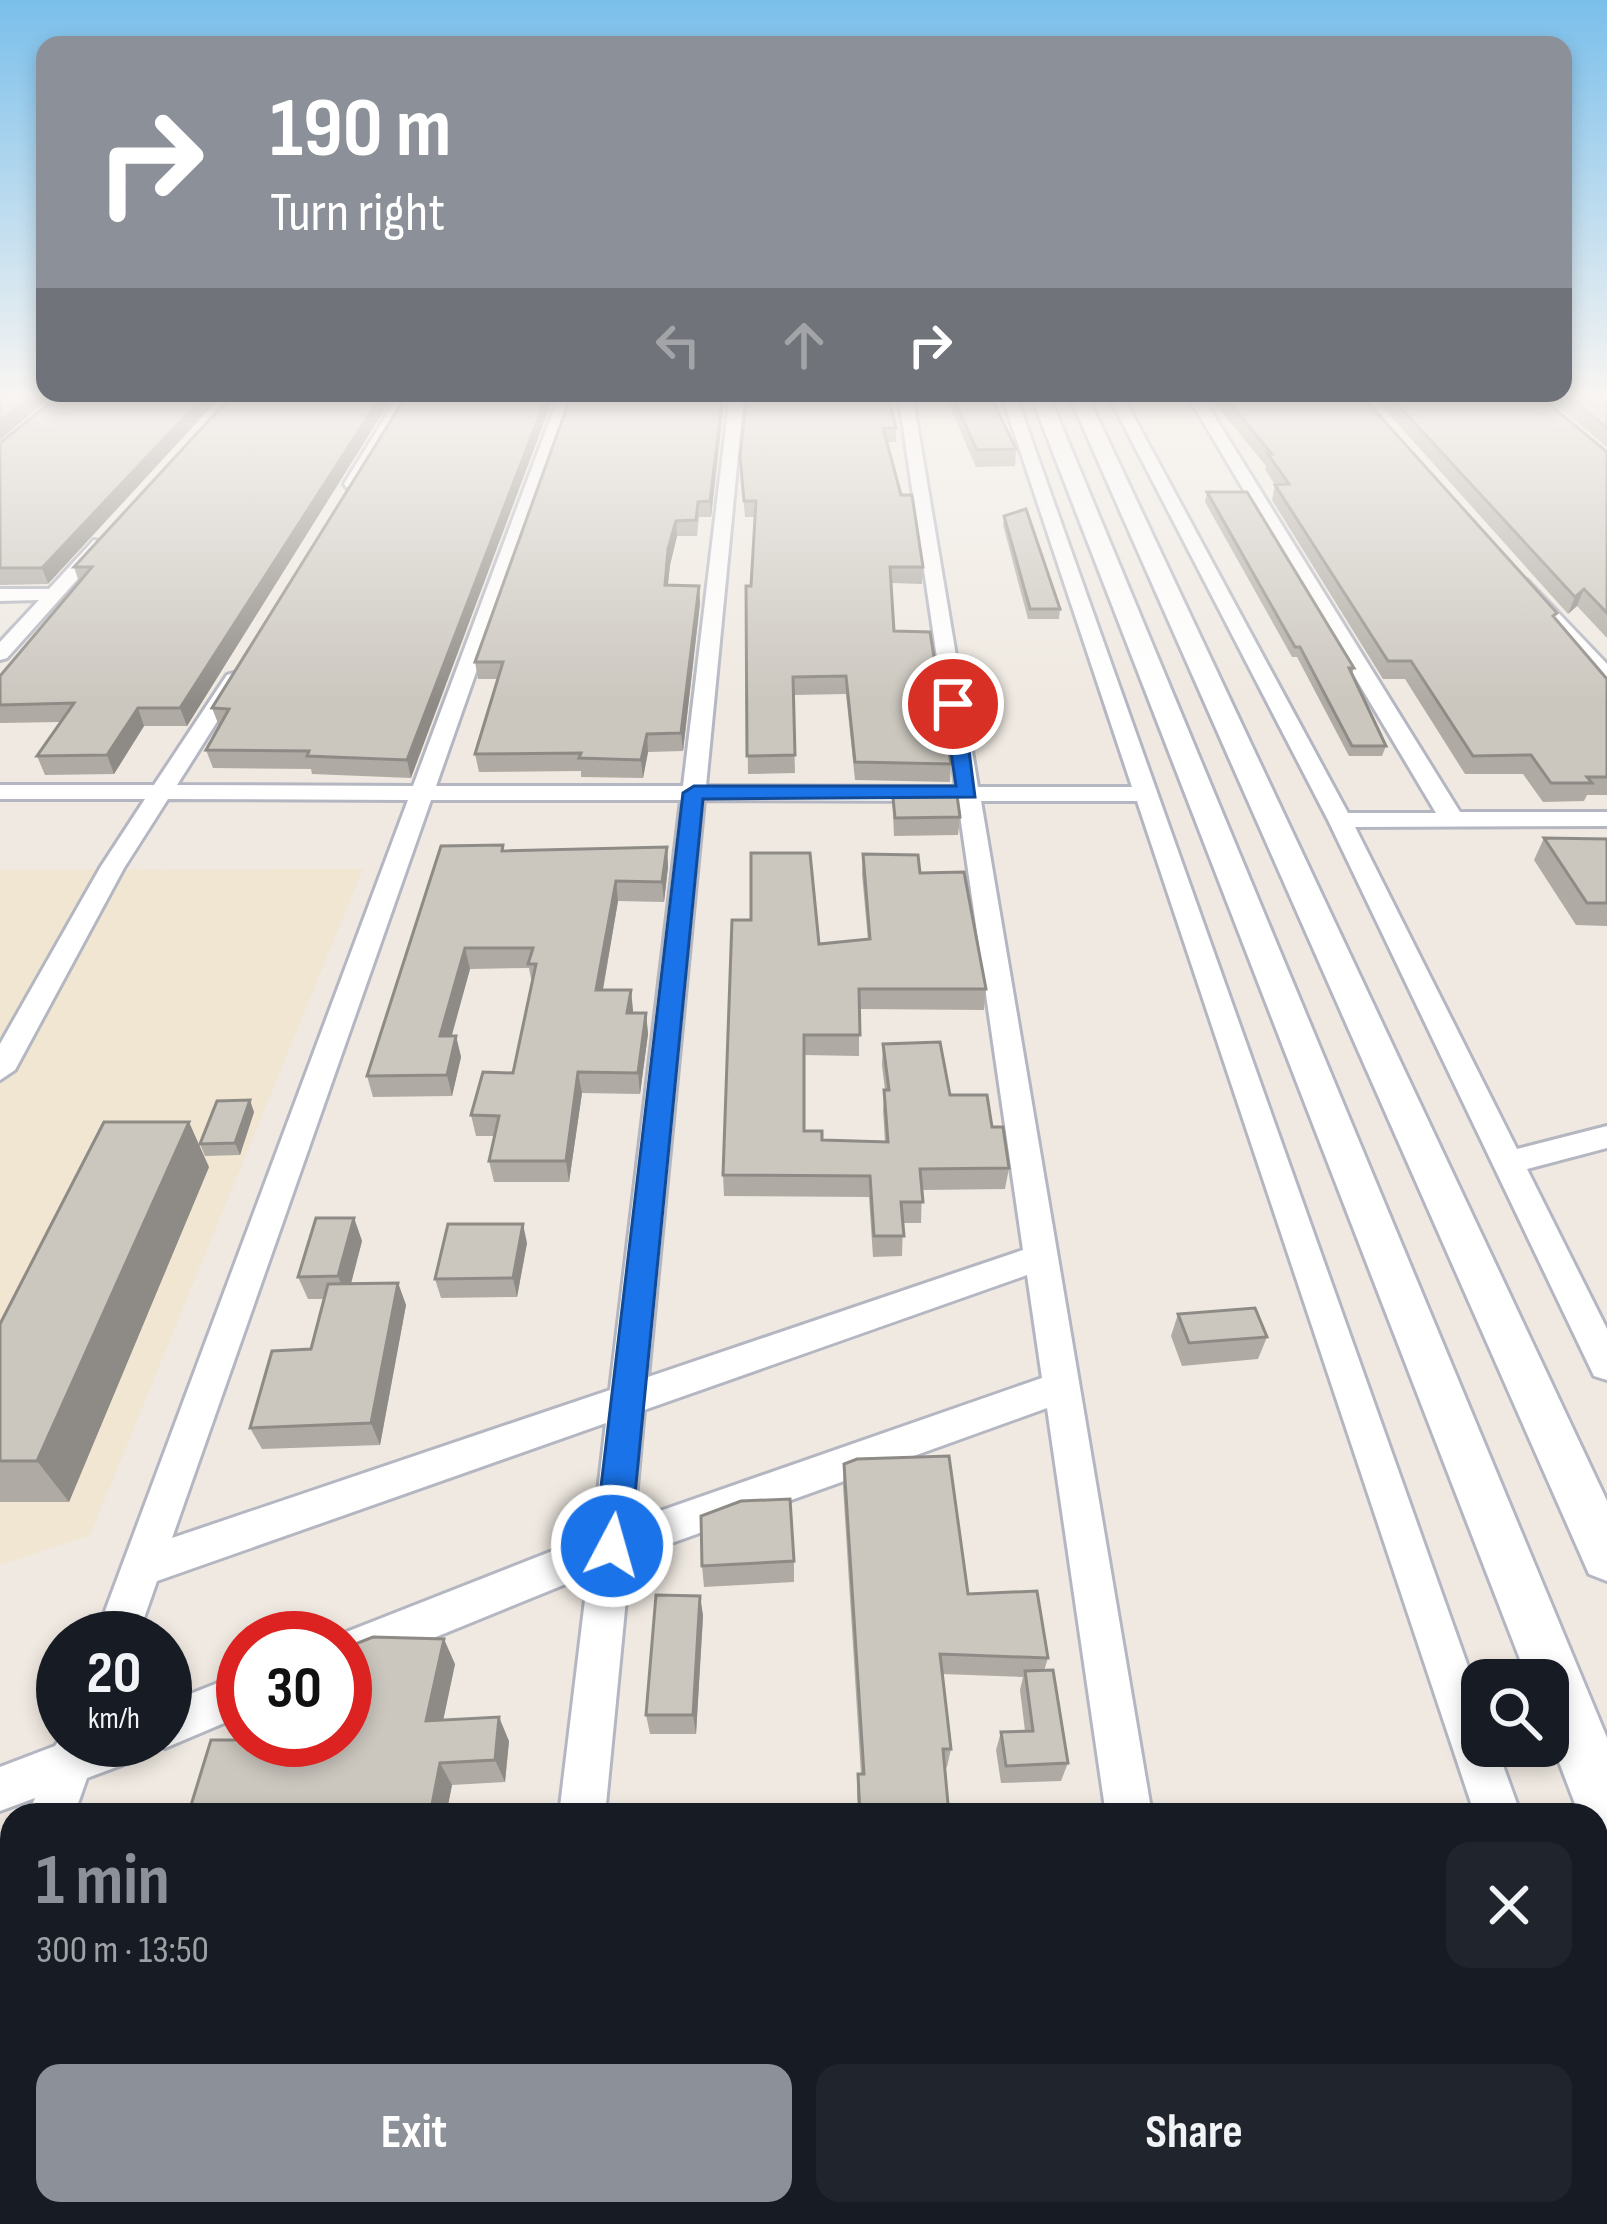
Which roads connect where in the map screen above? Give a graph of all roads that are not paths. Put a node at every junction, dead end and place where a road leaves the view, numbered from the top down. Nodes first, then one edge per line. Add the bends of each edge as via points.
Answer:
1 (345, 495) edge
2 (530, 495) edge
3 (725, 495) edge
4 (921, 495) edge
5 (1043, 495) edge
6 (1081, 495) edge
7 (1123, 495) edge
8 (1168, 495) edge
9 (1255, 495) edge
10 (334, 513) edge
11 (116, 527) edge
12 (1513, 570) edge
13 (55, 594) junction
14 (0, 595) edge
15 (249, 653) edge
16 (0, 654) edge
17 (1607, 676) edge
18 (0, 792) edge
19 (164, 793) junction
20 (421, 793) junction
21 (694, 793) junction
22 (967, 793) junction
23 (1144, 794) junction
24 (1452, 819) junction
25 (1607, 819) edge
26 (1340, 820) junction
27 (0, 1070) edge
28 (1607, 1137) edge
29 (1507, 1163) junction
30 (1041, 1257) junction
31 (1607, 1365) edge
32 (1061, 1387) junction
33 (628, 1398) junction
34 (612, 1546) junction
35 (1607, 1557) edge
36 (142, 1567) junction
37 (126, 1611) edge
38 (372, 1642) edge
39 (44, 1767) edge
40 (69, 1767) edge
41 (0, 1789) edge
42 (55, 1803) edge
43 (583, 1803) edge
44 (1127, 1803) edge
45 (1494, 1803) edge
46 (1605, 1803) edge

1 - 10 street
2 - 20 street
3 - 21 street
4 - 22 street
5 - 23 street
6 - 46 main road
7 - 35 main road
8 - 26 street
9 - 24 street
11 - 13 street
12 - 17 street
13 - 14 street
13 - 16 street
15 - 19 street
18 - 19 street
19 - 20 street
19 - 27 street via 112,868
20 - 21 street
20 - 36 street
21 - 22 street
21 - 33 street
22 - 23 street
22 - 30 street
23 - 45 street
24 - 25 street
24 - 26 street
26 - 29 street
28 - 29 street
29 - 31 street
30 - 32 street
30 - 33 street
32 - 34 street
32 - 44 street
33 - 34 street
33 - 36 street
34 - 38 street
34 - 43 street
36 - 37 street
39 - 41 street
40 - 42 street

